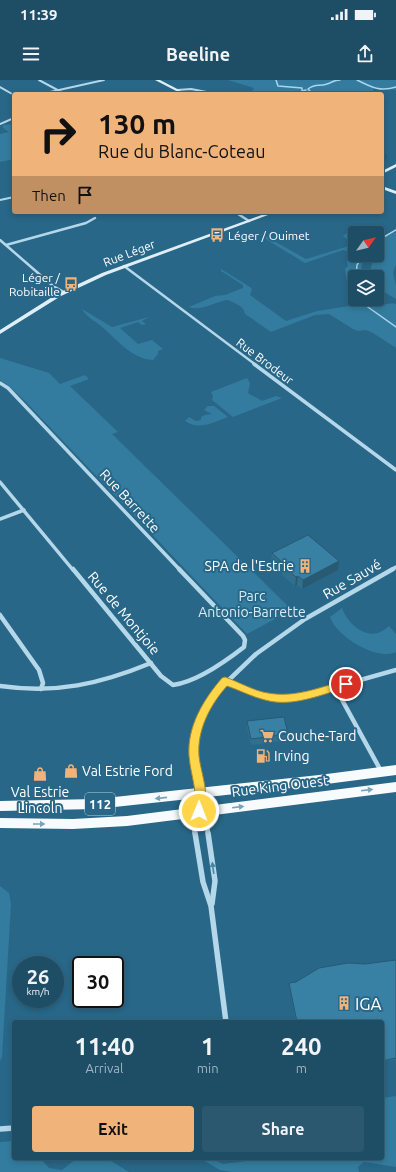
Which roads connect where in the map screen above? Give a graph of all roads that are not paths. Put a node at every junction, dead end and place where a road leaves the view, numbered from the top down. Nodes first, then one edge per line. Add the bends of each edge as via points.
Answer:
1 (40, 80) edge
2 (104, 80) edge
3 (152, 80) edge
4 (157, 80) edge
5 (0, 87) edge
6 (58, 90) junction
7 (177, 90) junction
8 (50, 92) edge
9 (62, 92) edge
10 (181, 92) edge
11 (207, 92) edge
12 (12, 94) edge
13 (12, 119) edge
14 (0, 124) edge
15 (396, 165) edge
16 (384, 172) edge
17 (384, 188) edge
18 (396, 193) edge
19 (12, 197) edge
20 (0, 200) edge
21 (238, 214) edge
22 (268, 214) edge
23 (95, 218) dead end
24 (249, 221) junction
25 (0, 240) edge
26 (6, 245) junction
27 (124, 266) junction
28 (64, 292) junction
29 (0, 332) edge
30 (0, 383) edge
31 (396, 470) edge
32 (0, 482) edge
33 (24, 510) junction
34 (0, 519) edge
35 (396, 567) edge
36 (0, 615) edge
37 (243, 636) joint
38 (151, 663) junction
39 (396, 670) edge
40 (225, 681) junction
41 (0, 686) edge
42 (335, 687) junction
43 (41, 689) junction
44 (396, 770) edge
45 (381, 771) junction
46 (396, 787) edge
47 (200, 794) junction
48 (0, 806) edge
49 (199, 811) junction
50 (0, 823) edge
51 (211, 906) junction
52 (226, 1020) edge
53 (12, 1128) edge
54 (0, 1129) edge

1 - 6 street
2 - 6 street
3 - 7 street
4 - 7 street
5 - 12 street
6 - 8 street
6 - 9 street
7 - 10 street
7 - 11 street
13 - 14 street
15 - 16 street
17 - 18 street
19 - 20 street
21 - 24 street
22 - 24 street, Rue Léger
23 - 26 street via 86,223
24 - 27 street, Rue Léger
25 - 26 street
26 - 28 street via 52,285
27 - 28 street, Rue Léger
27 - 31 street, Rue Brodeur
28 - 29 street, Rue Léger
30 - 37 street, Rue Barrette via 8,388
32 - 33 street, Rue de Montjoie
33 - 34 street
33 - 38 street, Rue de Montjoie
35 - 40 street, Rue Sauvé via 305,619 256,654
36 - 43 street via 39,670 43,683
37 - 38 street, Rue de Montjoie via 246,644 241,650 183,684 170,683
38 - 43 street via 91,685
39 - 42 street
40 - 42 street via 274,698 294,698
40 - 47 street, Rue Sauvé via 210,698 196,732 194,755
41 - 43 street
42 - 45 street
44 - 45 main road, Rue King Ouest / 112
45 - 47 main road, Rue King Ouest / 112
49 -> 46 main road, Rue King Ouest / 112
47 -> 48 main road, Rue King Ouest / 112 via 90,805
47 - 49 street, Rue Sauvé
50 -> 49 main road, Rue King Ouest / 112 via 97,823
51 -> 49 street via 215,881 207,824
49 - 51 street, Rue Sauvé via 193,823 203,882
51 - 52 street
53 - 54 street

